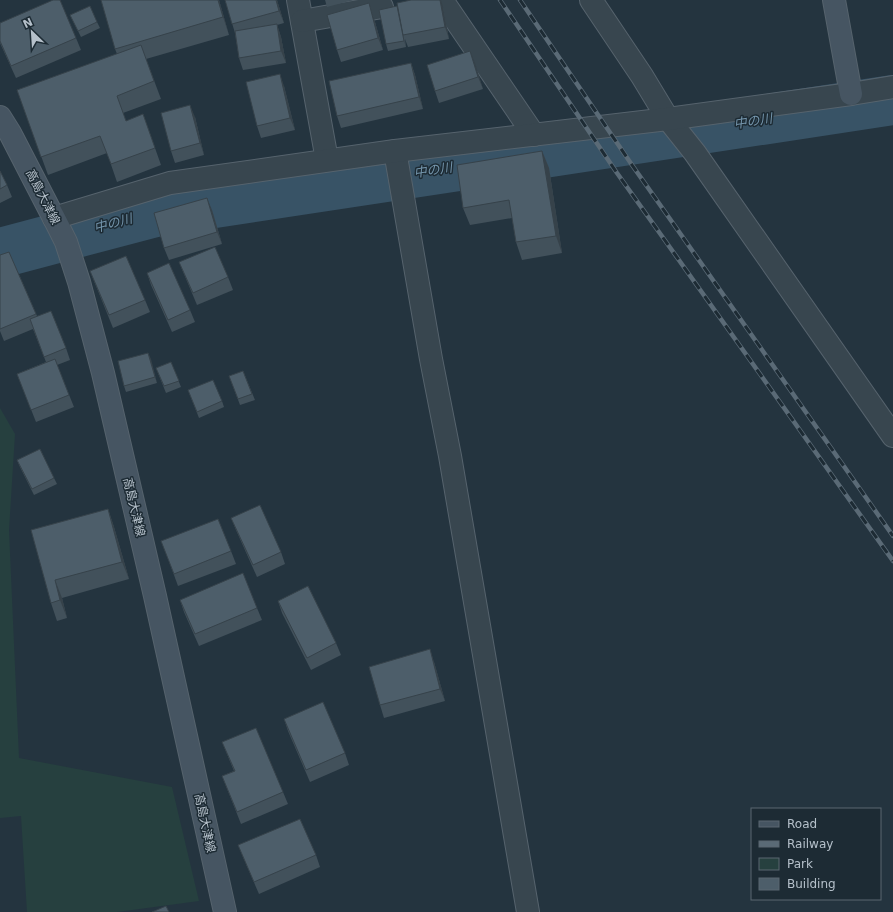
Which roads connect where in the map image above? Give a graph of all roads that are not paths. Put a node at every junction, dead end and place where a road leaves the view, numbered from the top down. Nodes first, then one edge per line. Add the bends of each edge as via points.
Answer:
1 (298, 0) edge
2 (442, 0) edge
3 (591, 0) edge
4 (834, 0) edge
5 (382, 7) dead end
6 (302, 21) junction
7 (893, 87) edge
8 (851, 94) junction
9 (0, 117) edge
10 (668, 119) junction
11 (534, 135) junction
12 (394, 151) junction
13 (327, 160) junction
14 (59, 228) junction
15 (893, 436) edge
16 (225, 912) edge
17 (528, 912) edge

1 - 6 street
2 - 11 street
3 - 10 street
4 - 8 main road
5 - 6 street
6 - 13 street
7 - 8 street
8 - 10 street
9 - 14 main road, 高島大津線
10 - 11 street
10 - 15 street via 695,153
11 - 12 street
12 - 13 street
12 - 17 street via 451,463
13 - 14 street via 170,184
14 - 16 main road, 高島大津線 via 79,282 103,373

